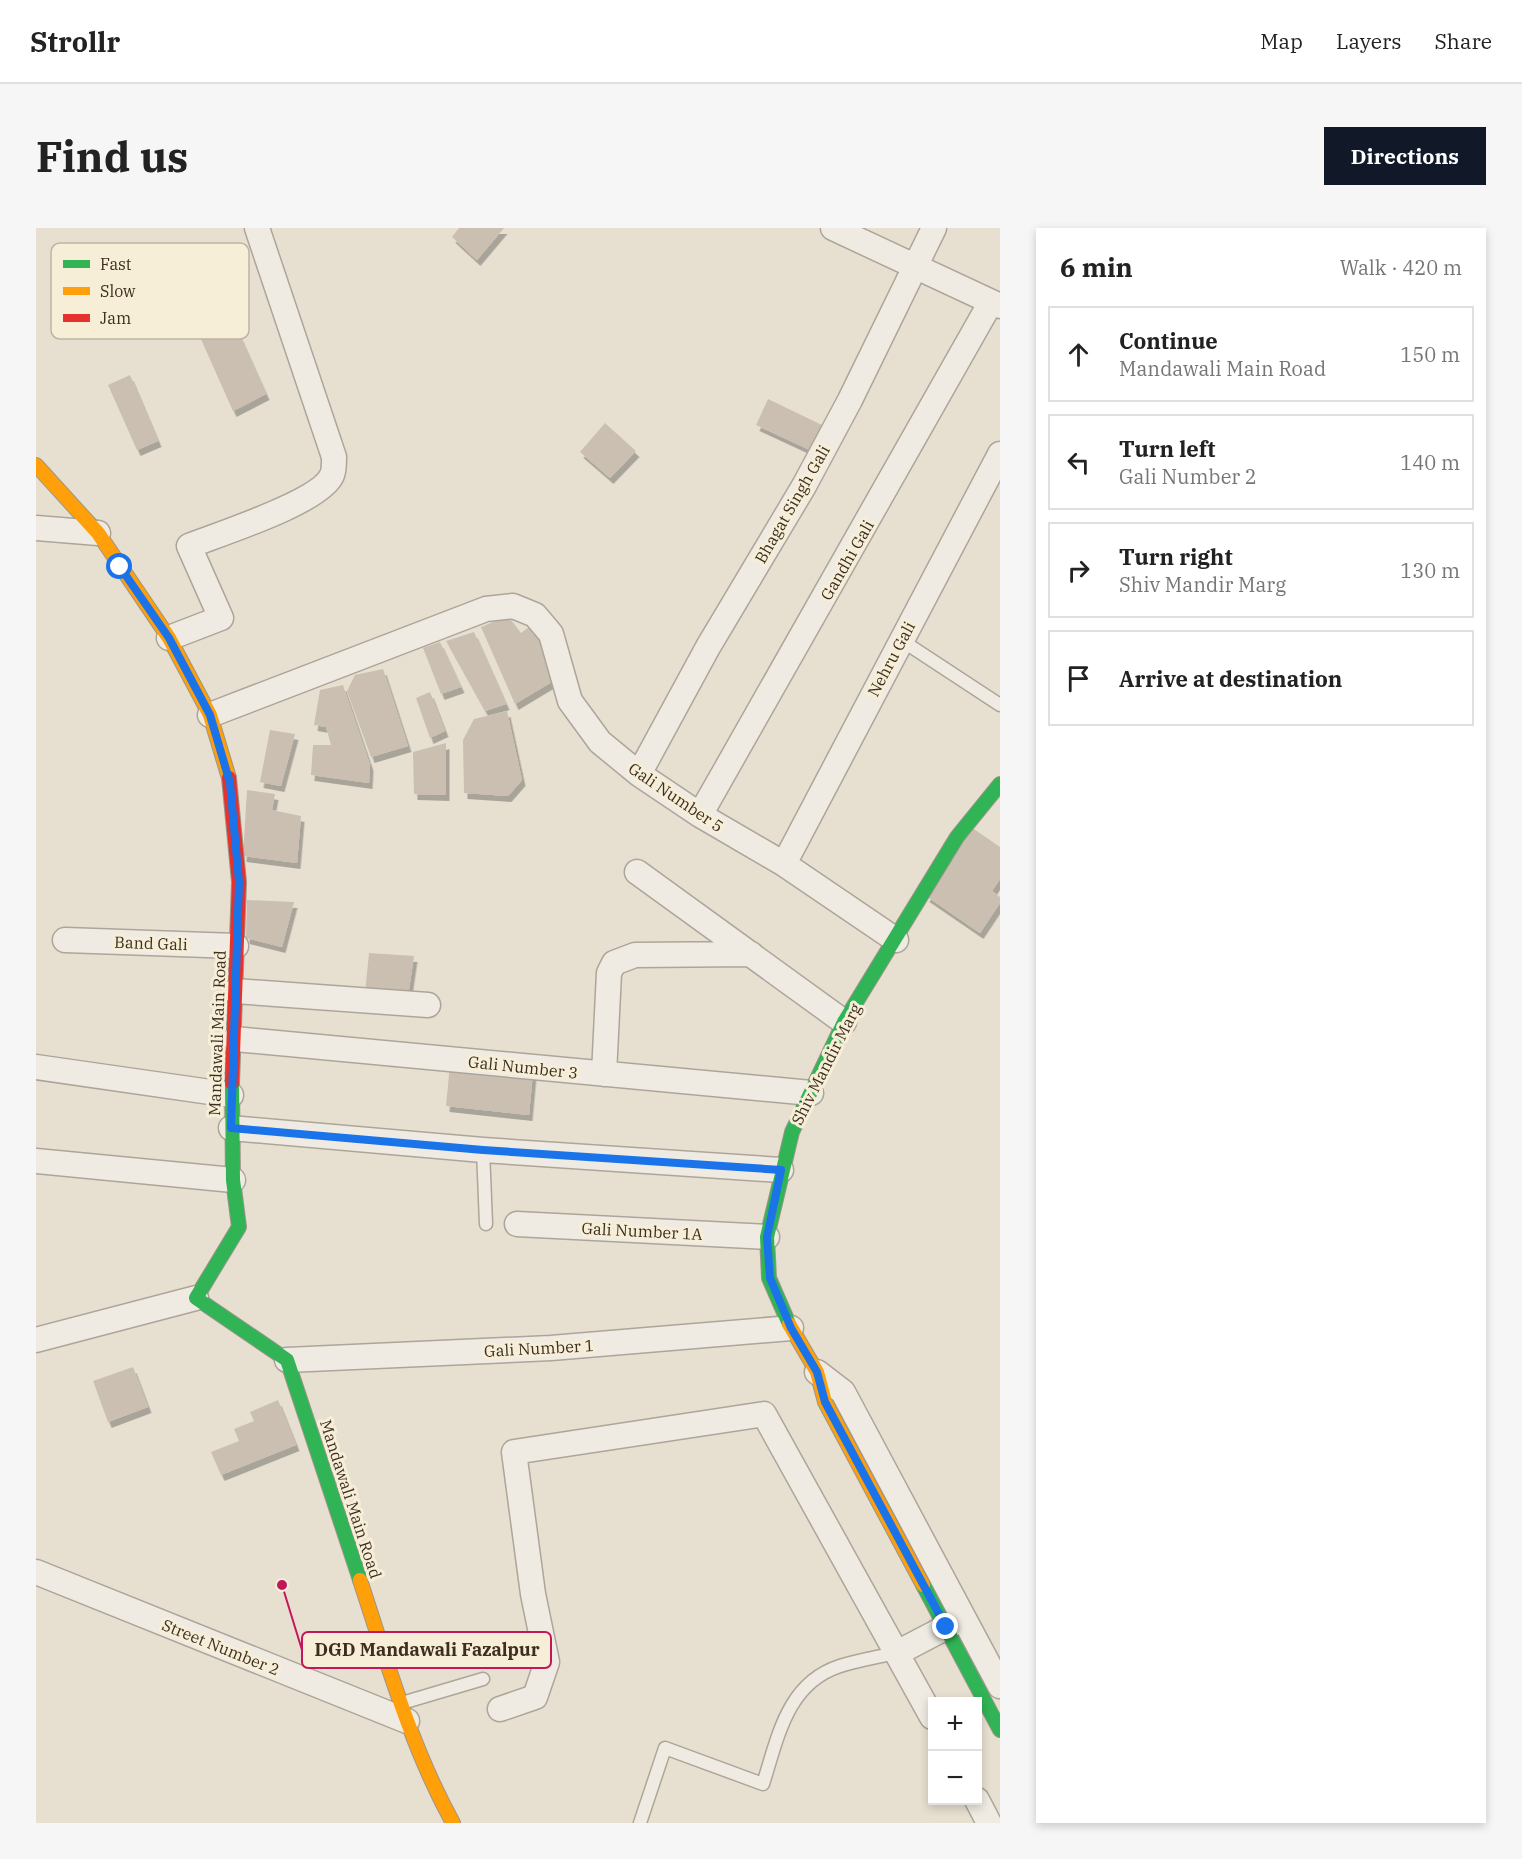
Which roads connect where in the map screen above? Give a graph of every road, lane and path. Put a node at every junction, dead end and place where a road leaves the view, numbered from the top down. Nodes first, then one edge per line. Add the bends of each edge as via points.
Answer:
1 (257, 228) edge
2 (833, 228) edge
3 (934, 228) edge
4 (913, 268) junction
5 (995, 304) edge
6 (1000, 454) edge
7 (36, 465) edge
8 (36, 528) edge
9 (98, 533) junction
10 (169, 638) junction
11 (901, 640) junction
12 (1000, 705) edge
13 (210, 715) junction
14 (639, 774) junction
15 (1000, 784) edge
16 (700, 815) junction
17 (784, 864) junction
18 (637, 872) dead end
19 (65, 940) dead end
20 (897, 940) junction
21 (236, 945) junction
22 (751, 954) junction
23 (235, 991) junction
24 (428, 1005) dead end
25 (844, 1022) junction
26 (235, 1039) junction
27 (36, 1067) edge
28 (604, 1074) junction
29 (811, 1093) junction
30 (231, 1095) junction
31 (231, 1128) junction
32 (483, 1150) junction
33 (36, 1161) edge
34 (781, 1170) junction
35 (233, 1180) junction
36 (486, 1224) dead end
37 (518, 1224) dead end
38 (767, 1237) junction
39 (196, 1298) junction
40 (791, 1328) junction
41 (36, 1340) edge
42 (287, 1359) junction
43 (817, 1372) joint
44 (36, 1572) edge
45 (956, 1622) junction
46 (899, 1652) junction
47 (483, 1679) dead end
48 (1000, 1686) edge
49 (928, 1707) edge
50 (500, 1709) dead end
51 (404, 1713) junction
52 (1000, 1730) edge
53 (979, 1805) edge
54 (453, 1823) edge
55 (640, 1823) edge
56 (988, 1823) edge

1 - 10 street via 334,457 333,475 319,492 299,502 189,546 221,618
2 - 4 street
3 - 4 street, Bhagat Singh Gali
4 - 5 street
4 - 14 street, Bhagat Singh Gali via 814,467
5 - 16 street, Gandhi Gali
6 - 11 street, Nehru Gali
7 - 9 street, Mandawali Main Road
8 - 9 street
9 - 10 street, Mandawali Main Road
10 - 13 street, Mandawali Main Road
11 - 12 lane
11 - 17 street, Nehru Gali
13 - 14 street, Gali Number 5 via 486,609 513,606 535,615 551,634 570,701 600,742
13 - 21 street, Mandawali Main Road via 230,783 239,882
14 - 16 street, Gali Number 5
15 - 20 street, Shiv Mandir Marg via 957,837
16 - 17 street, Gali Number 5
17 - 20 street, Gali Number 5
18 - 22 street
19 - 21 street, Band Gali
20 - 25 street, Shiv Mandir Marg
21 - 23 street, Mandawali Main Road
22 - 25 street
22 - 28 street via 635,955 614,963 609,973
23 - 24 street
23 - 26 street, Mandawali Main Road
25 - 29 street, Shiv Mandir Marg
26 - 28 street, Gali Number 3
26 - 30 street, Mandawali Main Road
27 - 30 street
28 - 29 street, Gali Number 3
29 - 34 street, Shiv Mandir Marg via 792,1132
30 - 31 street, Mandawali Main Road
31 - 32 street
31 - 35 street, Mandawali Main Road
32 - 34 street
32 - 36 lane
33 - 35 street
34 - 38 street, Shiv Mandir Marg
35 - 39 street, Mandawali Main Road via 239,1227
37 - 38 street, Gali Number 1A
38 - 40 street, Shiv Mandir Marg via 770,1278
39 - 41 street
39 - 42 street
40 - 42 street, Gali Number 1 via 551,1348
40 - 43 street, Shiv Mandir Marg
42 - 51 street, Mandawali Main Road
43 - 45 street, Shiv Mandir Marg via 843,1392
44 - 51 street, Street Number 2
45 - 46 street
45 - 48 street, Shiv Mandir Marg
45 - 52 street, Shiv Mandir Marg
46 - 49 street
46 - 50 street via 764,1414 514,1452 533,1594 547,1662 535,1697
46 - 55 lane via 839,1667 812,1679 796,1696 784,1719 764,1784 665,1748
47 - 51 lane
51 - 54 street, Mandawali Main Road
53 - 56 street

